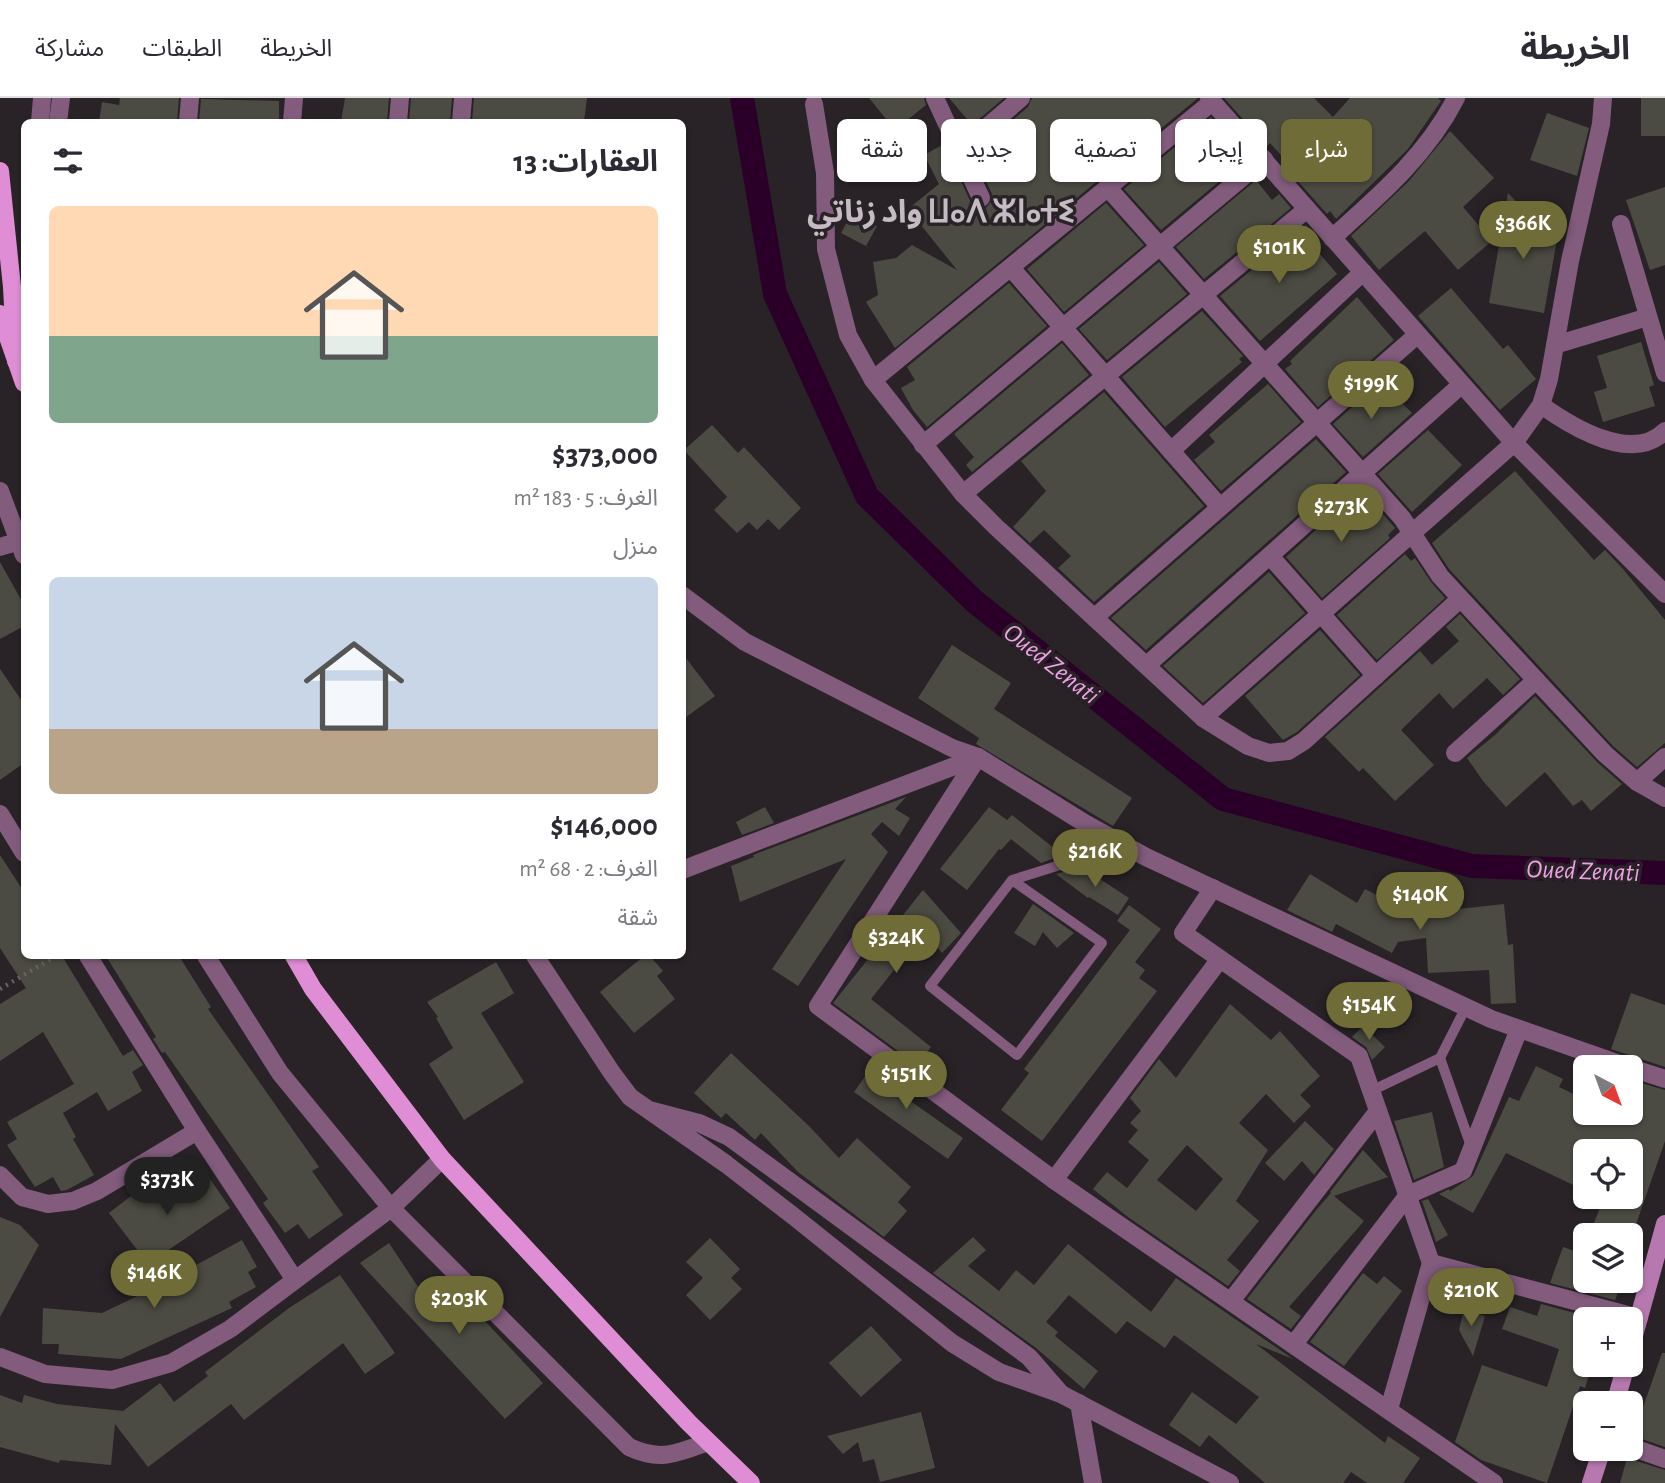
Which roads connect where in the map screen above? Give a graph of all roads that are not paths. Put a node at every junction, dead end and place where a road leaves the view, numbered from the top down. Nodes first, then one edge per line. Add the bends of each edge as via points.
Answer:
1 (42, 98) edge
2 (61, 98) edge
3 (190, 98) edge
4 (294, 98) edge
5 (400, 98) edge
6 (463, 98) edge
7 (935, 98) edge
8 (1021, 98) edge
9 (1603, 98) edge
10 (1455, 99) edge
11 (1211, 100) edge
12 (814, 104) dead end
13 (40, 119) edge
14 (58, 119) edge
15 (188, 119) edge
16 (292, 119) edge
17 (398, 119) edge
18 (461, 119) edge
19 (945, 119) edge
20 (996, 119) edge
21 (1228, 119) edge
22 (1267, 162) edge
23 (0, 170) edge
24 (974, 182) edge
25 (1237, 182) edge
26 (1108, 188) junction
27 (981, 198) dead end
28 (1307, 209) junction
29 (1621, 224) dead end
30 (1332, 238) junction
31 (1160, 246) junction
32 (1011, 268) junction
33 (1363, 272) junction
34 (1203, 295) junction
35 (0, 314) edge
36 (1648, 317) junction
37 (1063, 328) junction
38 (1417, 335) junction
39 (1555, 345) junction
40 (16, 360) junction
41 (1264, 364) junction
42 (1665, 373) edge
43 (21, 374) edge
44 (1105, 376) junction
45 (873, 380) junction
46 (1461, 385) junction
47 (1541, 405) junction
48 (1317, 423) junction
49 (1665, 430) edge
50 (1514, 443) junction
51 (923, 445) junction
52 (1171, 451) junction
53 (1362, 474) junction
54 (0, 491) edge
55 (963, 494) junction
56 (1220, 507) junction
57 (1413, 533) junction
58 (21, 545) edge
59 (0, 547) edge
60 (21, 548) edge
61 (1270, 556) junction
62 (1665, 594) edge
63 (686, 598) edge
64 (1460, 599) junction
65 (1321, 614) junction
66 (1095, 617) junction
67 (1147, 665) junction
68 (1376, 676) junction
69 (1536, 680) junction
70 (1203, 718) junction
71 (1455, 753) dead end
72 (978, 757) junction
73 (1665, 757) edge
74 (1637, 782) junction
75 (1665, 798) edge
76 (0, 814) edge
77 (1086, 824) junction
78 (21, 848) edge
79 (686, 868) edge
80 (1012, 880) junction
81 (1213, 888) junction
82 (90, 959) edge
83 (208, 959) edge
84 (295, 959) edge
85 (537, 959) edge
86 (1220, 959) junction
87 (1466, 1007) junction
88 (1519, 1029) junction
89 (1594, 1055) edge
90 (1440, 1058) junction
91 (1643, 1072) edge
92 (1665, 1079) edge
93 (1371, 1091) junction
94 (649, 1110) junction
95 (1378, 1111) junction
96 (197, 1131) junction
97 (1472, 1149) junction
98 (442, 1158) junction
99 (0, 1175) edge
100 (1054, 1180) junction
101 (1408, 1195) junction
102 (391, 1208) junction
103 (1665, 1224) edge
104 (1432, 1263) junction
105 (295, 1280) junction
106 (1231, 1301) junction
107 (1598, 1307) edge
108 (1642, 1307) edge
109 (1294, 1344) junction
110 (0, 1357) edge
111 (1061, 1394) junction
112 (1079, 1403) junction
113 (1389, 1409) junction
114 (708, 1442) junction
115 (1643, 1451) edge
116 (1665, 1459) edge
117 (1598, 1461) edge
118 (751, 1483) edge
119 (1093, 1483) edge
120 (1230, 1483) edge
121 (1494, 1483) edge
122 (1591, 1483) edge

1 - 13 street
2 - 14 street
3 - 15 street
4 - 16 street
5 - 17 street
6 - 18 street
7 - 19 street
8 - 20 street
9 - 39 street
10 - 30 street via 1429,143 1392,185
11 - 21 street
11 - 26 street
12 - 45 street via 825,173 826,249 848,335
22 - 28 street
23 - 40 main road
24 - 27 street
25 - 31 street
26 - 31 street
26 - 32 street
28 - 30 street
28 - 34 street
29 - 36 street
30 - 33 street
31 - 34 street
31 - 37 street
32 - 37 street
32 - 45 street
33 - 38 street
33 - 41 street
34 - 41 street
34 - 44 street
35 - 40 main road
36 - 39 street
36 - 42 street
37 - 44 street
37 - 51 street
38 - 46 street
38 - 48 street
39 - 47 street
40 - 43 main road
41 - 48 street
41 - 52 street
44 - 52 street
44 - 55 street
45 - 51 street
46 - 50 street
46 - 53 street
47 - 49 street via 1564,421 1615,442 1645,443
47 - 50 street
48 - 53 street
48 - 56 street
50 - 57 street
50 - 62 street
51 - 55 street
52 - 56 street
53 - 57 street
53 - 61 street
54 - 58 street
55 - 66 street
56 - 66 street
57 - 64 street
57 - 65 street
59 - 60 street
61 - 65 street
61 - 67 street
63 - 72 street via 746,642
64 - 68 street
64 - 69 street
65 - 68 street
65 - 70 street
66 - 67 street
67 - 70 street
68 - 70 street via 1288,751 1269,753 1248,746
69 - 71 street
69 - 74 street
72 - 77 street
72 - 79 street
72 - 100 street via 818,1006
73 - 74 street
74 - 75 street
76 - 78 street
77 - 80 lane via 1060,865
77 - 81 street
80 - 80 lane via 930,986 1017,1055 1102,943
81 - 86 street via 1183,933
81 - 87 street
82 - 96 street
83 - 102 street via 280,1073
84 - 98 main road
85 - 94 street via 612,1073 631,1097
86 - 93 street via 1359,1056
86 - 100 street
87 - 88 street
87 - 90 lane
88 - 89 street
88 - 97 street
90 - 93 lane
90 - 97 lane
91 - 92 street
93 - 95 street
94 - 111 street via 792,1214 952,1343 999,1372
94 - 111 street via 699,1123 729,1137 1029,1357
95 - 101 street
95 - 106 street
96 - 99 street via 73,1201 48,1204 22,1197
96 - 105 street
97 - 101 street via 1463,1171
98 - 102 street
98 - 114 main road
100 - 106 street
101 - 104 street
101 - 109 street
102 - 105 street
102 - 114 street via 629,1447 646,1455 671,1455
103 - 108 street
104 - 107 street
104 - 113 street
105 - 110 street via 230,1329 171,1363 112,1380 45,1374
106 - 109 street
109 - 113 street
111 - 112 street
112 - 119 street
112 - 120 street
113 - 121 street
114 - 118 main road
115 - 116 street
117 - 122 street

